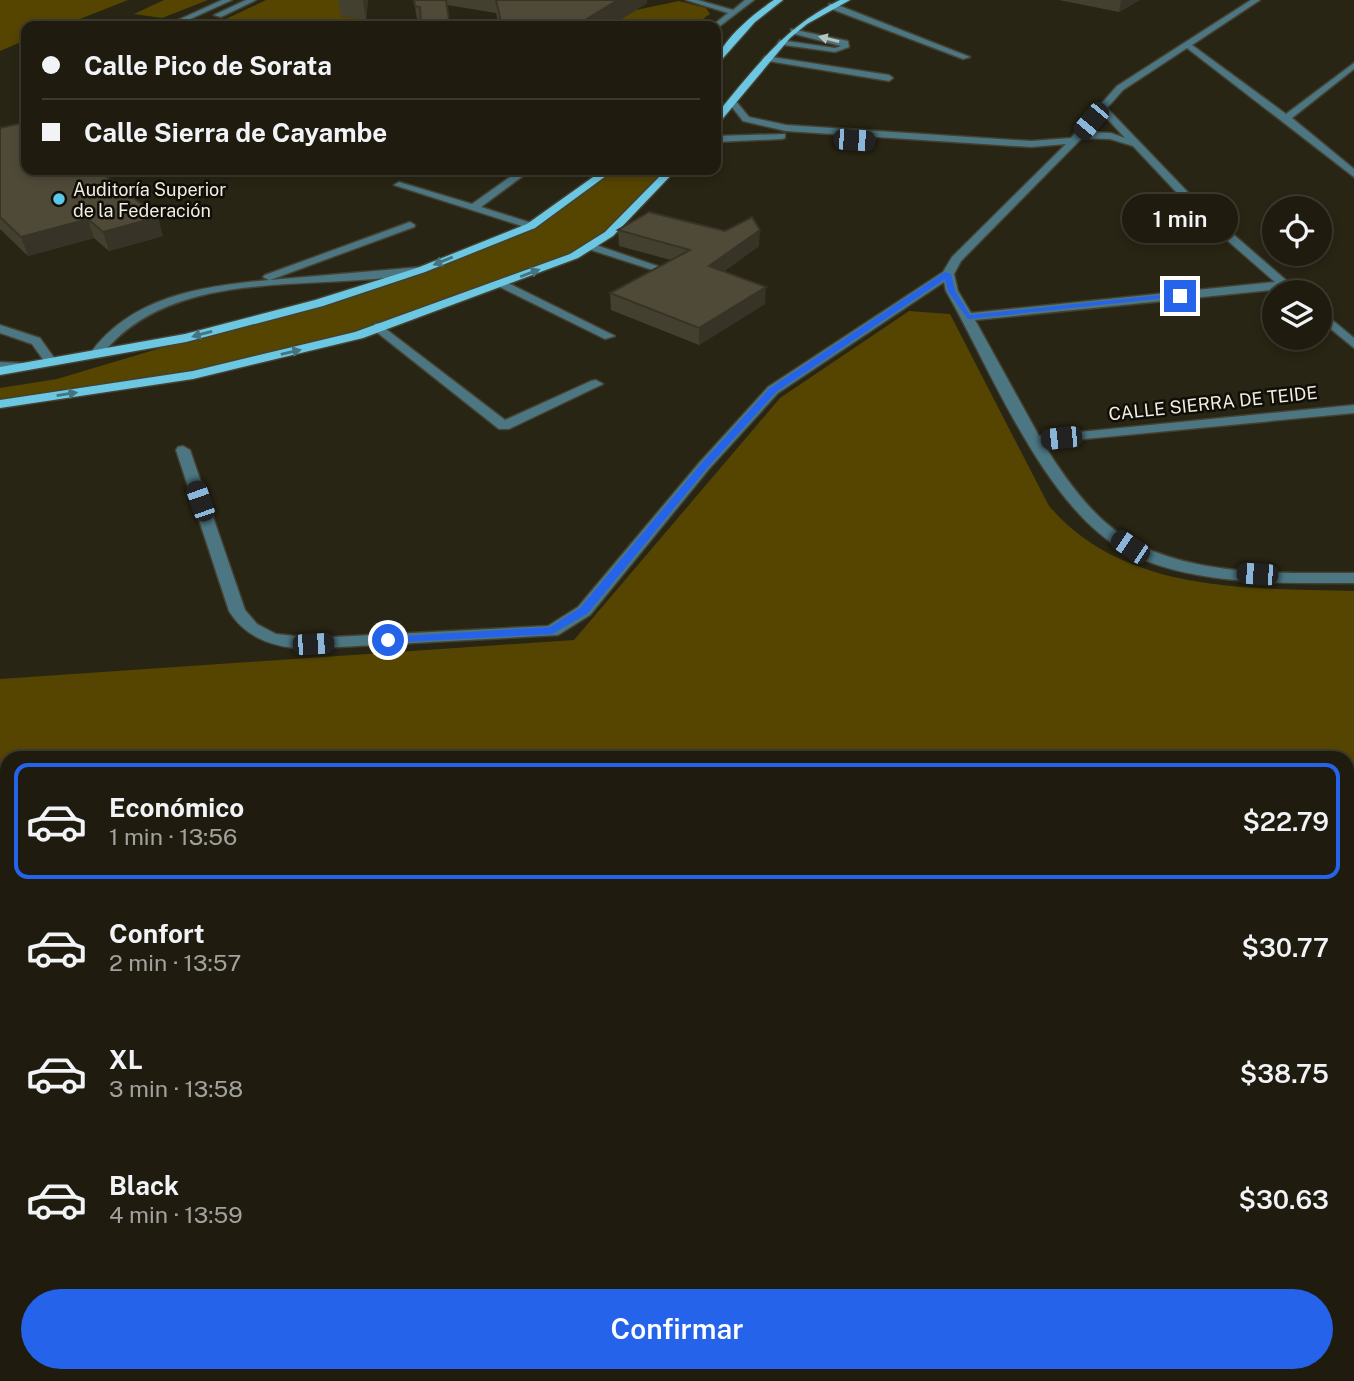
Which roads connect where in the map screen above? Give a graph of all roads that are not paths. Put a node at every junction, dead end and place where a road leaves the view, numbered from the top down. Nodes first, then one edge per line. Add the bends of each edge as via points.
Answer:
1 (228, 0) edge
2 (252, 0) edge
3 (690, 0) edge
4 (750, 0) edge
5 (780, 0) edge
6 (846, 0) edge
7 (1256, 0) edge
8 (832, 6) junction
9 (732, 12) junction
10 (180, 21) edge
11 (205, 21) edge
12 (721, 22) edge
13 (794, 31) junction
14 (734, 39) junction
15 (780, 42) junction
16 (1187, 45) junction
17 (721, 48) edge
18 (721, 57) edge
19 (966, 57) dead end
20 (765, 58) junction
21 (1354, 65) edge
22 (889, 78) dead end
23 (732, 102) junction
24 (1102, 108) junction
25 (721, 115) edge
26 (1286, 118) junction
27 (1077, 138) junction
28 (721, 139) edge
29 (1135, 145) junction
30 (1062, 155) junction
31 (1354, 174) edge
32 (519, 175) edge
33 (602, 175) edge
34 (666, 175) edge
35 (399, 185) dead end
36 (475, 207) junction
37 (410, 225) dead end
38 (531, 226) junction
39 (589, 246) junction
40 (421, 270) junction
41 (666, 271) edge
42 (948, 274) junction
43 (1279, 280) edge
44 (250, 284) junction
45 (502, 284) junction
46 (1262, 291) edge
47 (968, 317) junction
48 (1332, 325) edge
49 (378, 327) junction
50 (0, 329) edge
51 (609, 336) dead end
52 (1354, 344) edge
53 (96, 354) junction
54 (51, 362) junction
55 (0, 368) edge
56 (596, 384) dead end
57 (0, 404) edge
58 (1354, 409) edge
59 (1035, 440) junction
60 (183, 450) dead end
61 (1354, 578) edge

1 - 10 street
2 - 11 street
3 - 9 street
4 - 9 street
5 - 14 main road
6 - 8 main road
7 - 16 street
8 - 13 main road
8 - 19 street
9 - 12 street
13 - 15 main road
15 -> 13 street via 835,50 845,47 845,43
14 - 17 main road
14 - 18 main road
15 - 20 main road
16 - 24 street via 1120,88
16 - 26 street
20 - 22 street
20 - 23 main road
21 - 26 street
23 - 25 main road
23 - 27 street via 746,119 786,128 1031,144
24 - 27 street
24 - 29 street
26 - 31 street
27 - 29 street via 1111,136
27 - 30 street
28 - 30 street via 803,136
29 - 43 street via 1200,211
30 - 42 street via 956,258
32 - 36 street
33 - 38 main road
34 - 39 main road via 609,234
35 - 36 street
36 - 38 street
37 - 44 street
38 -> 40 main road
39 - 41 street
45 -> 39 main road
40 - 44 street
40 -> 53 main road via 186,338
42 - 47 street via 952,291
42 - 60 street via 773,390 584,611 552,631 313,644 260,634 237,611
44 - 53 street via 202,292 150,310 124,324
45 - 49 main road
45 - 51 street
46 - 47 street
47 - 59 street
48 - 52 street
49 - 56 street via 504,426
57 -> 49 main road via 193,375
50 - 54 street via 36,341
53 - 54 main road
54 - 55 main road
58 - 59 street, CALLE SIERRA DE TEIDE
59 - 61 street via 1077,503 1103,530 1130,547 1161,560 1233,572

